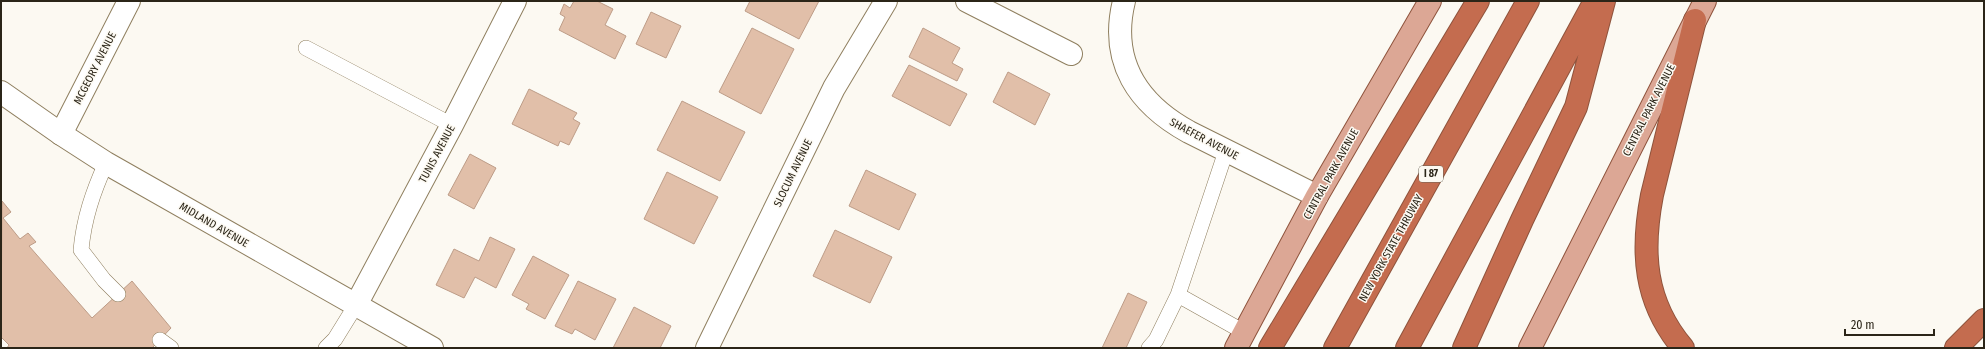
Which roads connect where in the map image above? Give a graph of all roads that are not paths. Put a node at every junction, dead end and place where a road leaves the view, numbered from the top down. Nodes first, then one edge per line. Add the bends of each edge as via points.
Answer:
1 (129, 1) edge
2 (515, 1) edge
3 (886, 1) edge
4 (967, 1) edge
5 (1124, 1) edge
6 (1430, 1) edge
7 (1478, 1) edge
8 (1528, 1) edge
9 (1594, 1) edge
10 (1604, 1) edge
11 (1700, 10) edge
12 (306, 48) dead end
13 (1071, 54) dead end
14 (1, 92) edge
15 (452, 125) junction
16 (61, 134) junction
17 (1226, 151) junction
18 (106, 163) junction
19 (1317, 196) junction
20 (118, 294) dead end
21 (1178, 295) junction
22 (356, 305) junction
23 (1984, 320) edge
24 (1240, 340) edge
25 (1154, 345) edge
26 (326, 348) edge
27 (432, 348) edge
28 (707, 348) edge
29 (1270, 348) edge
30 (1335, 348) edge
31 (1407, 348) edge
32 (1464, 348) edge
33 (1530, 348) edge
34 (1683, 348) edge
35 (1956, 348) edge

1 - 16 street, MCGEORY AVENUE
2 - 15 street, TUNIS AVENUE
3 - 28 street, SLOCUM AVENUE via 834,88
4 - 13 street
5 - 17 street, SHAEFER AVENUE via 1121,34 1123,52 1128,72 1139,92 1152,108 1170,122
6 - 19 main road, CENTRAL PARK AVENUE
7 - 29 highway
8 - 30 highway, NEW YORK STATE THRUWAY / I 87
9 - 31 highway
10 - 32 highway via 1576,107
11 - 33 main road, CENTRAL PARK AVENUE
11 - 34 highway via 1652,195 1645,249 1648,280 1658,309
12 - 15 lane
14 - 16 street, MIDLAND AVENUE
15 - 22 street, TUNIS AVENUE
16 - 18 street, MIDLAND AVENUE
17 - 19 street, SHAEFER AVENUE
17 - 21 lane
18 - 20 lane via 93,192 84,225 81,250
18 - 22 street, MIDLAND AVENUE
19 - 24 main road, CENTRAL PARK AVENUE
21 - 24 lane
21 - 25 lane
22 - 26 lane via 335,339
22 - 27 street, MIDLAND AVENUE
23 - 35 highway

